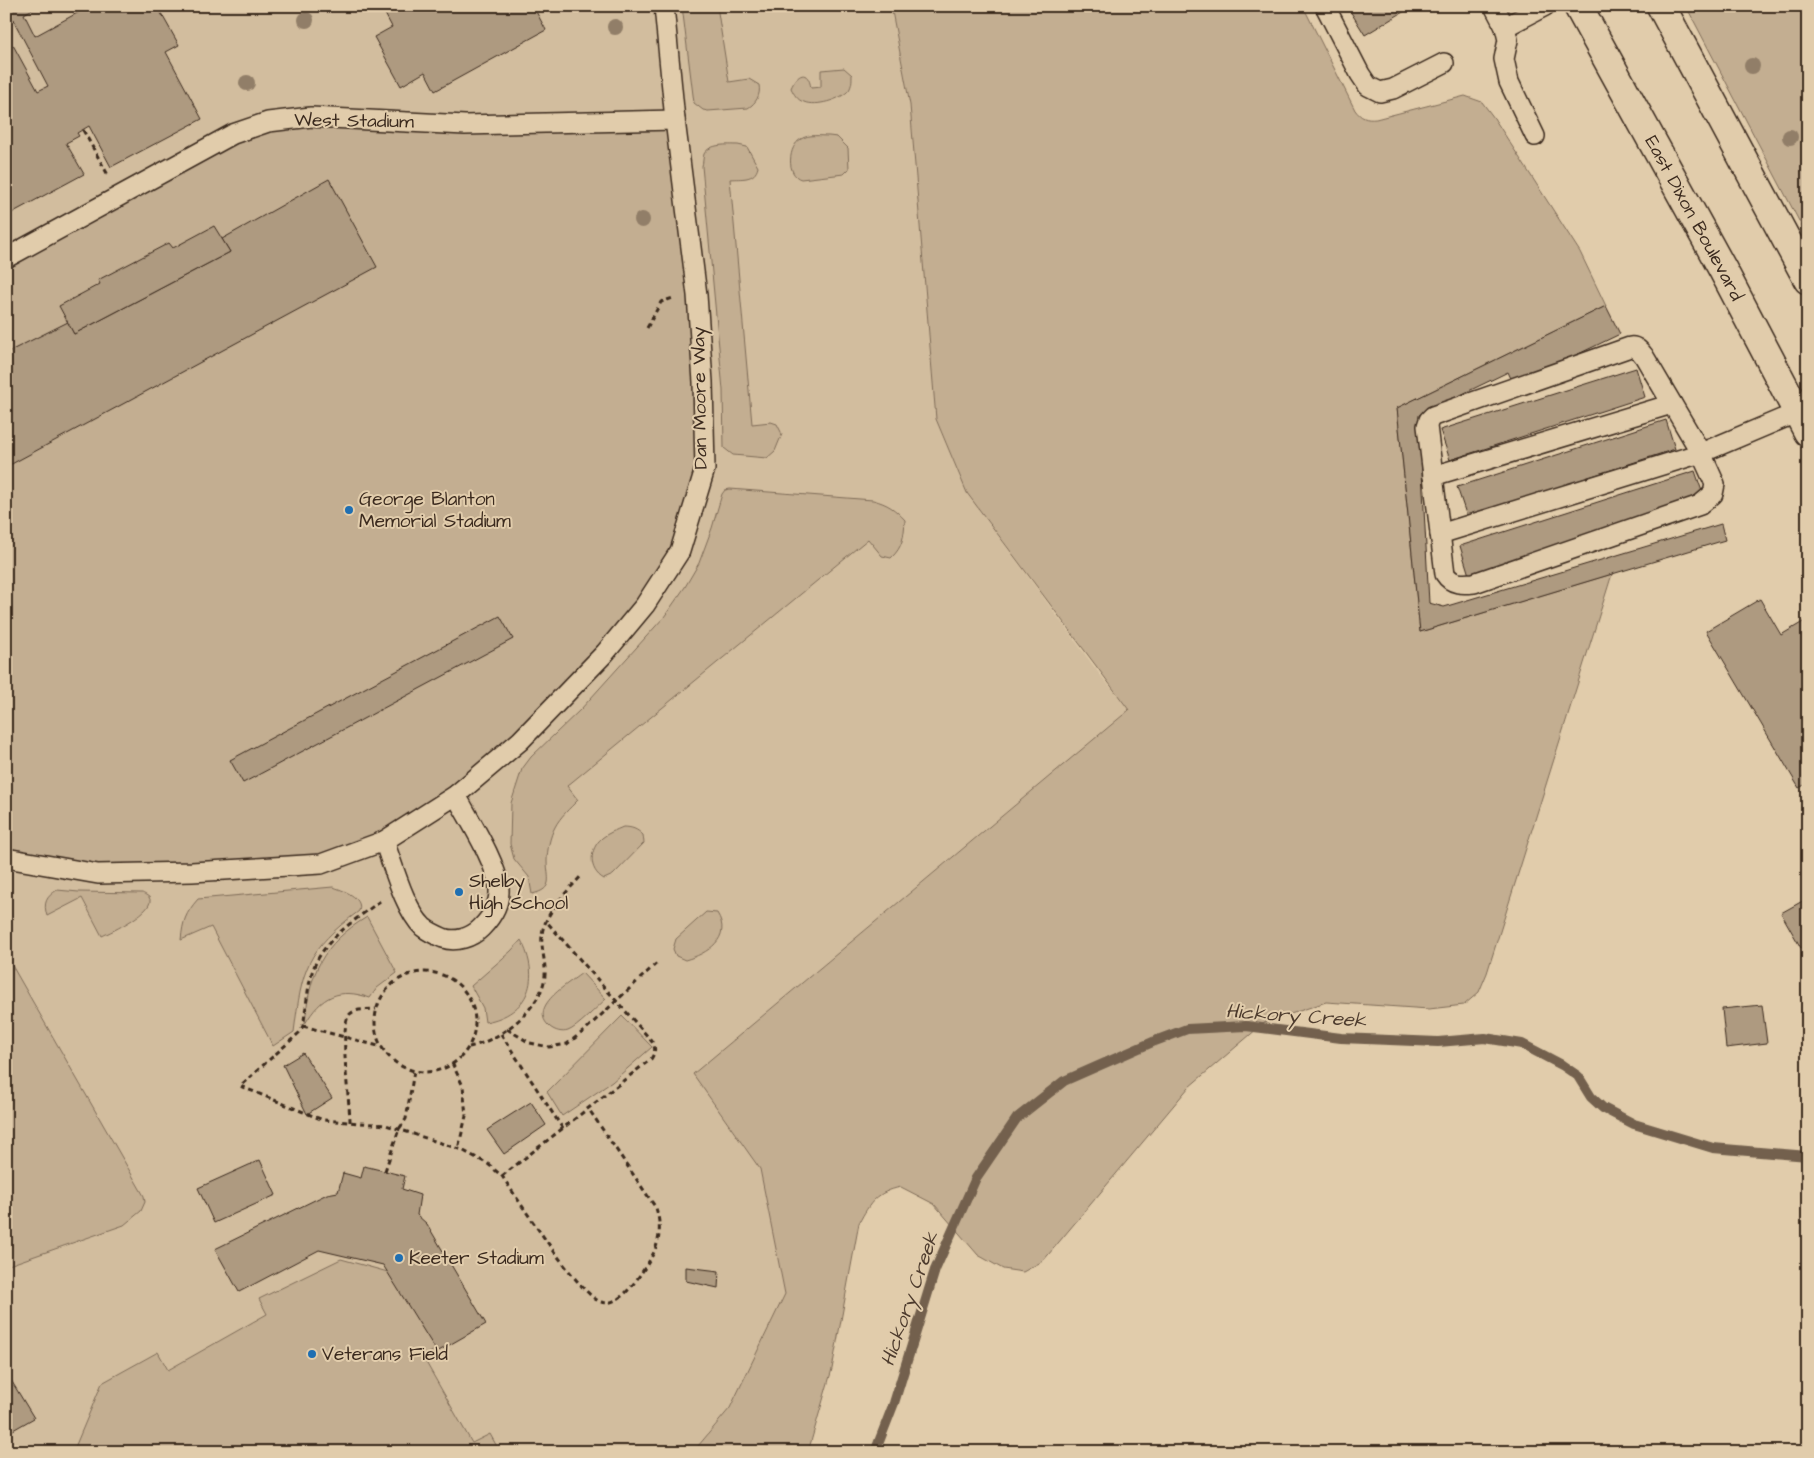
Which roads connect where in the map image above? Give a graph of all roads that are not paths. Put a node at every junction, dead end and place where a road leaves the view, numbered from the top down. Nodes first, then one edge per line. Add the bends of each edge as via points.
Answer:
1 (664, 6) edge
2 (1326, 6) edge
3 (1494, 6) edge
4 (1544, 6) edge
5 (1578, 6) edge
6 (1661, 6) edge
7 (1505, 27) junction
8 (1444, 63) dead end
9 (675, 120) junction
10 (1535, 136) dead end
11 (6, 258) edge
12 (1808, 280) edge
13 (1672, 404) junction
14 (1803, 422) edge
15 (1702, 453) junction
16 (1433, 476) junction
17 (1440, 534) junction
18 (456, 795) junction
19 (384, 841) junction
20 (6, 858) edge

1 - 9 lane, Dan Moore Way
2 - 8 lane via 1360,74 1368,86 1380,92 1394,89
3 - 7 lane
4 - 7 lane
5 - 14 highway, East Dixon Boulevard
6 - 12 highway
7 - 10 lane via 1508,40 1504,59 1509,82
9 - 11 lane, West Stadium via 465,124 312,117 268,122 233,134
9 - 18 lane, Dan Moore Way via 697,295 704,382 705,469 680,551 645,605 605,653 520,741
13 - 15 lane
13 - 16 lane
13 - 16 lane via 1644,356 1638,349 1630,347 1433,416 1427,426
14 - 15 lane
15 - 17 lane
15 - 17 lane via 1716,489 1700,505 1474,583 1462,584 1448,579
16 - 17 lane
18 - 19 lane, Dan Moore Way
18 - 19 lane via 495,872 498,885 499,897 488,921 477,932 449,940 422,926 412,913
19 - 20 lane, Dan Moore Way via 321,864 192,872 98,874

